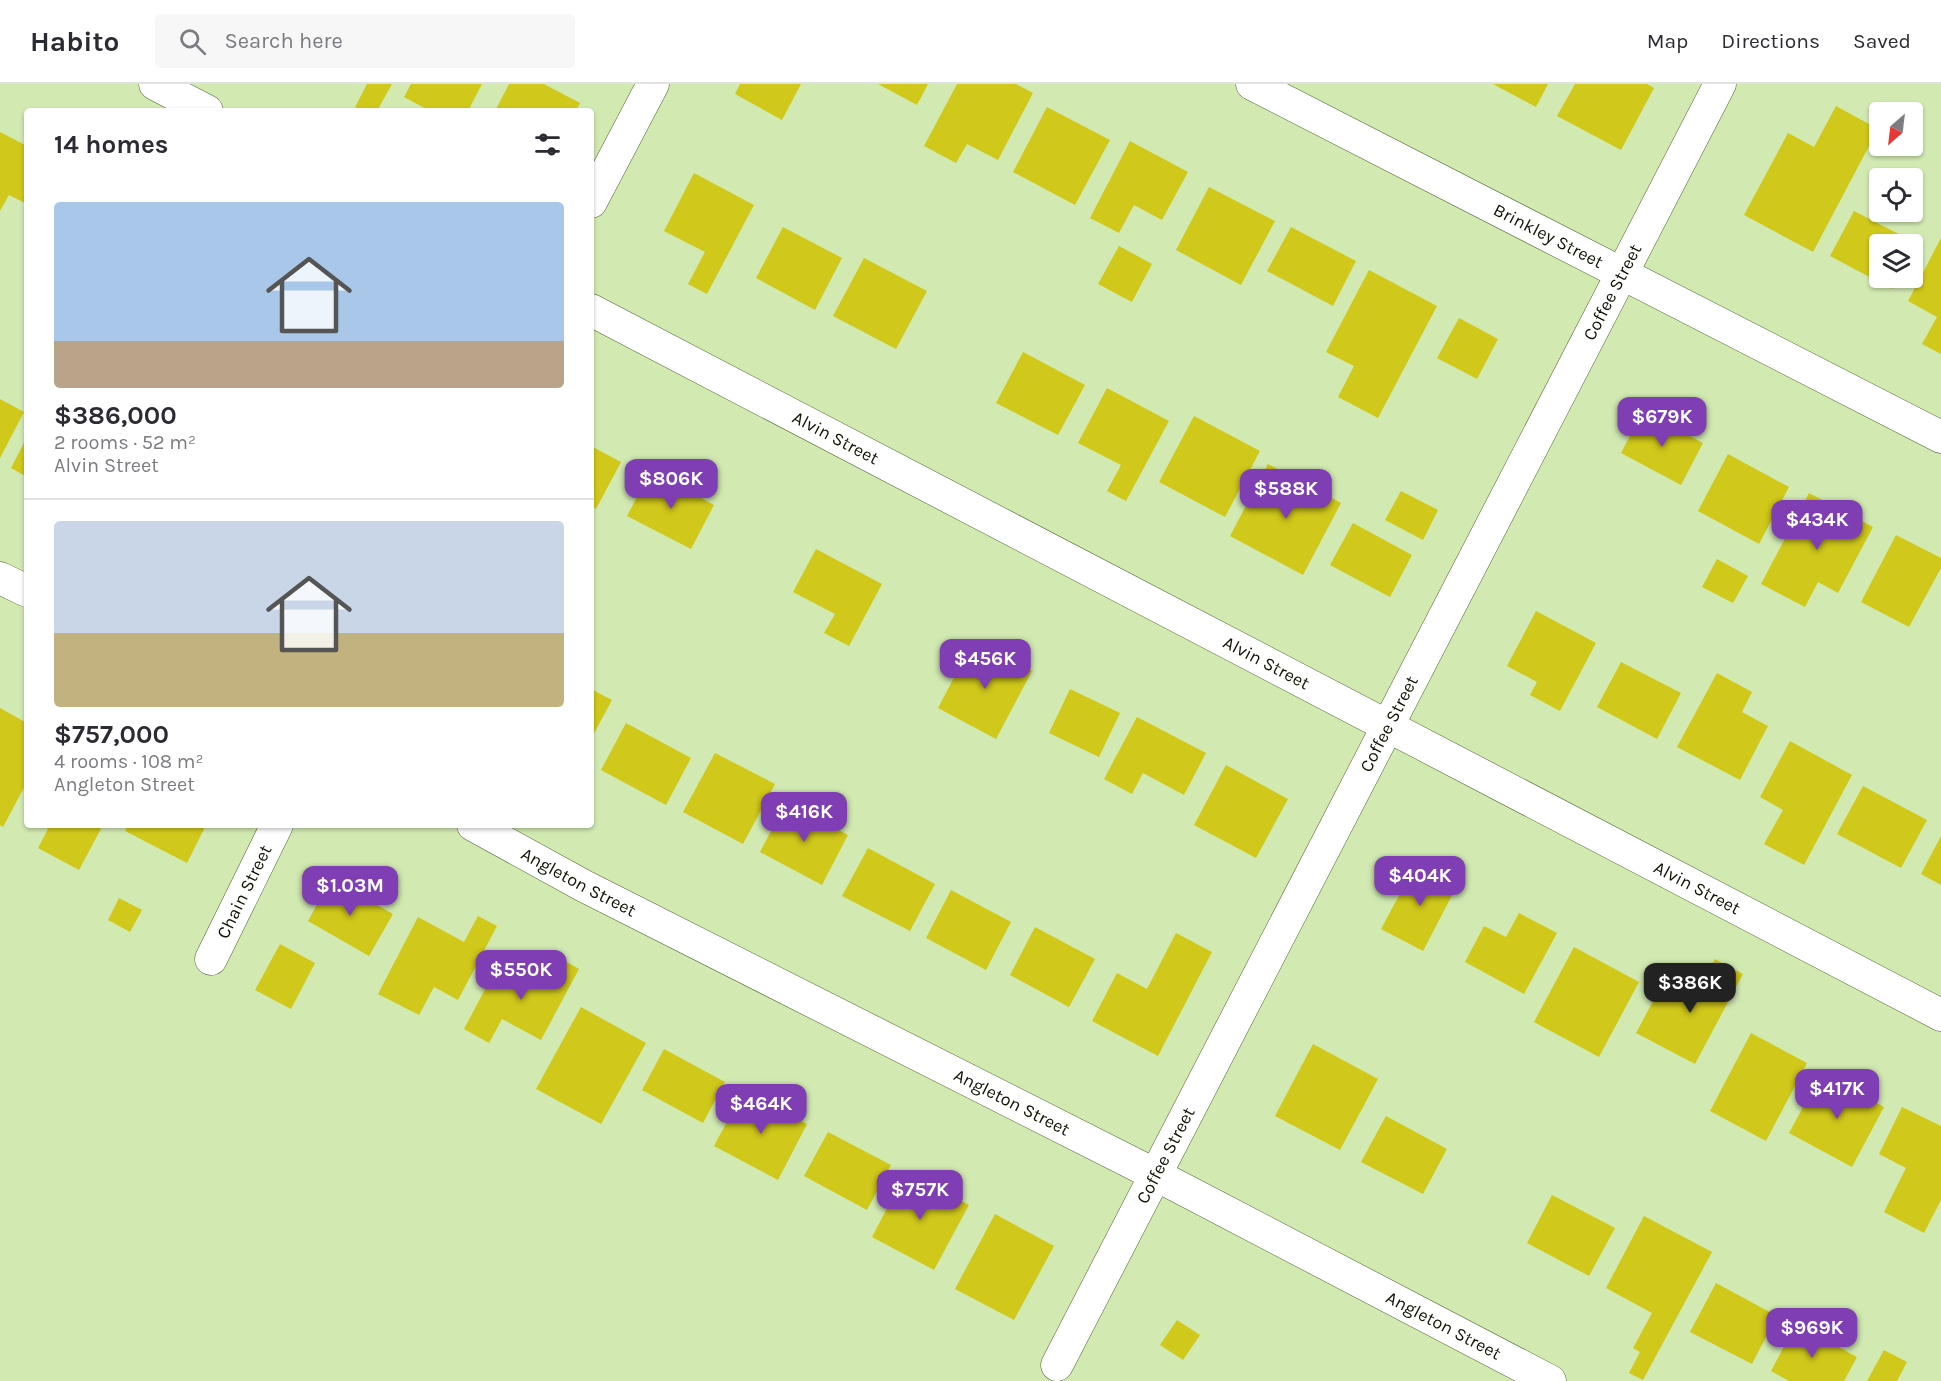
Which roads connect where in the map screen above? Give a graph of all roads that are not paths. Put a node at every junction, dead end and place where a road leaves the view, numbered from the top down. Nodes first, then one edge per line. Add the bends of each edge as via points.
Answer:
1 (155, 84) edge
2 (653, 84) edge
3 (1252, 84) edge
4 (1720, 84) edge
5 (201, 108) edge
6 (594, 196) edge
7 (1621, 274) junction
8 (594, 312) edge
9 (1941, 437) edge
10 (0, 578) edge
11 (24, 590) edge
12 (1389, 724) junction
13 (276, 828) edge
14 (478, 828) edge
15 (211, 959) dead end
16 (1941, 1015) edge
17 (1156, 1175) junction
18 (1057, 1365) dead end
19 (1551, 1381) edge

1 - 5 street
2 - 6 street
3 - 7 street, Brinkley Street
4 - 7 street, Coffee Street
7 - 9 street, Brinkley Street
7 - 12 street, Coffee Street
8 - 12 street, Alvin Street
10 - 11 street
12 - 16 street, Alvin Street
12 - 17 street, Coffee Street
13 - 15 street, Chain Street
14 - 17 street, Angleton Street via 584,886
17 - 18 street, Coffee Street
17 - 19 street, Angleton Street

